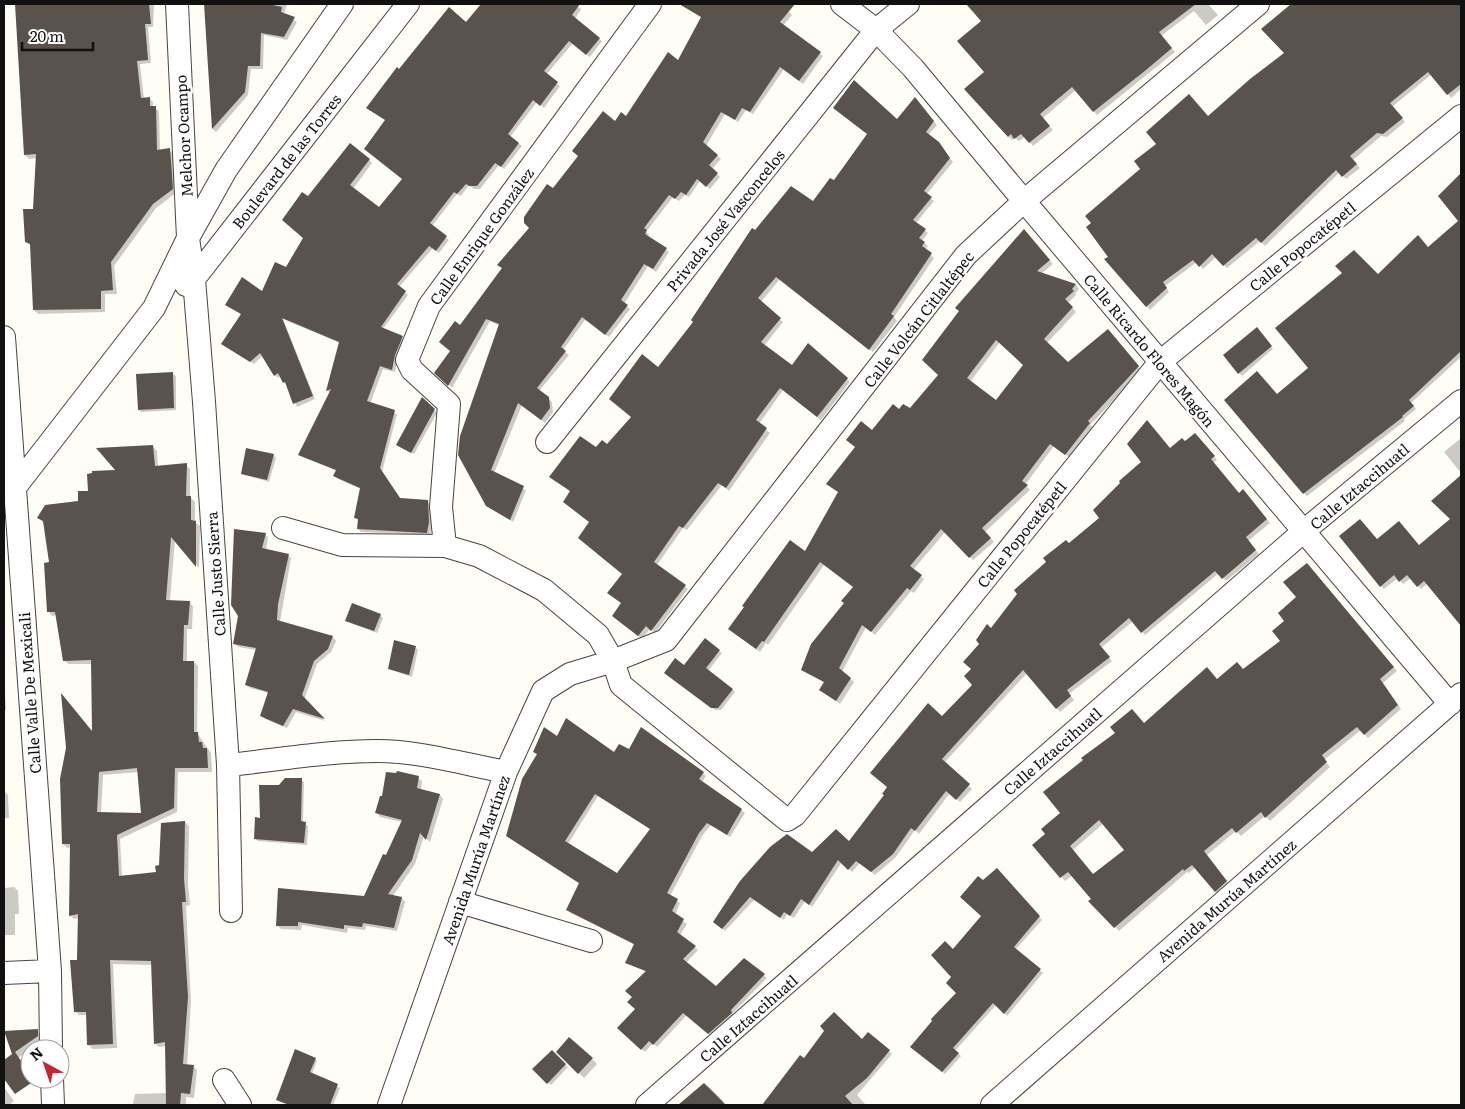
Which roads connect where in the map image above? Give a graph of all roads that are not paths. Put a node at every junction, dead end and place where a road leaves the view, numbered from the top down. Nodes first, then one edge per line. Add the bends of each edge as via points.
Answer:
1 (177, 4) edge
2 (342, 4) edge
3 (408, 4) edge
4 (650, 4) edge
5 (842, 4) edge
6 (908, 4) edge
7 (1258, 4) edge
8 (330, 13) edge
9 (876, 30) junction
10 (1461, 116) edge
11 (1024, 201) junction
12 (188, 238) junction
13 (194, 279) junction
14 (154, 308) junction
15 (4, 337) edge
16 (1160, 362) junction
17 (1461, 401) edge
18 (548, 442) dead end
19 (9, 495) edge
20 (283, 528) dead end
21 (1305, 530) junction
22 (445, 546) junction
23 (613, 661) junction
24 (1456, 699) edge
25 (228, 765) junction
26 (506, 772) junction
27 (460, 902) junction
28 (231, 911) dead end
29 (590, 941) dead end
30 (50, 971) junction
31 (4, 973) edge
32 (52, 1039) edge
33 (224, 1080) dead end
34 (52, 1089) edge
35 (53, 1105) edge
36 (240, 1105) edge
37 (389, 1105) edge
38 (647, 1105) edge
39 (992, 1105) edge

1 - 12 street, Melchor Ocampo
2 - 8 street, Boulevard de las Torres
3 - 13 street, Boulevard de las Torres
4 - 22 street, Calle Enrique González via 430,306 410,350 407,360 412,370 448,404 441,507
5 - 9 street, Calle Ricardo Flores Magón
6 - 9 street, Privada José Vasconcelos
7 - 11 street, Calle Volcán Citlaltépec
8 - 12 street, Boulevard de las Torres via 226,170
9 - 11 street, Calle Ricardo Flores Magón via 913,68
9 - 18 street, Privada José Vasconcelos
10 - 16 street, Calle Popocatépetl
11 - 16 street, Calle Ricardo Flores Magón
11 - 23 street, Calle Volcán Citlaltépec via 966,255 666,640
12 - 13 street, Calle Justo Sierra
12 - 14 street, Boulevard de las Torres
13 - 14 street, Boulevard de las Torres
13 - 25 street, Calle Justo Sierra
14 - 19 street, Boulevard de las Torres
15 - 19 street, Calle Valle De Mexicali
16 - 21 street, Calle Ricardo Flores Magón
16 - 23 street, Calle Popocatépetl via 796,815 787,820 621,685
17 - 21 street, Calle Iztaccihuatl
19 - 30 street, Calle Valle De Mexicali
20 - 22 street via 342,545
21 - 24 street, Calle Ricardo Flores Magón
21 - 38 street, Calle Iztaccihuatl
22 - 23 street via 479,556 544,590 598,635
23 - 26 street, Avenida Murúa Martínez via 570,674 543,691
24 - 39 street, Avenida Murúa Martínez
25 - 26 street via 378,751 407,753
25 - 28 street, Calle Justo Sierra
26 - 27 street, Avenida Murúa Martínez
27 - 29 street
27 - 37 street, Avenida Murúa Martínez
30 - 31 street
30 - 32 street, Calle Valle De Mexicali
33 - 36 street
34 - 35 street

